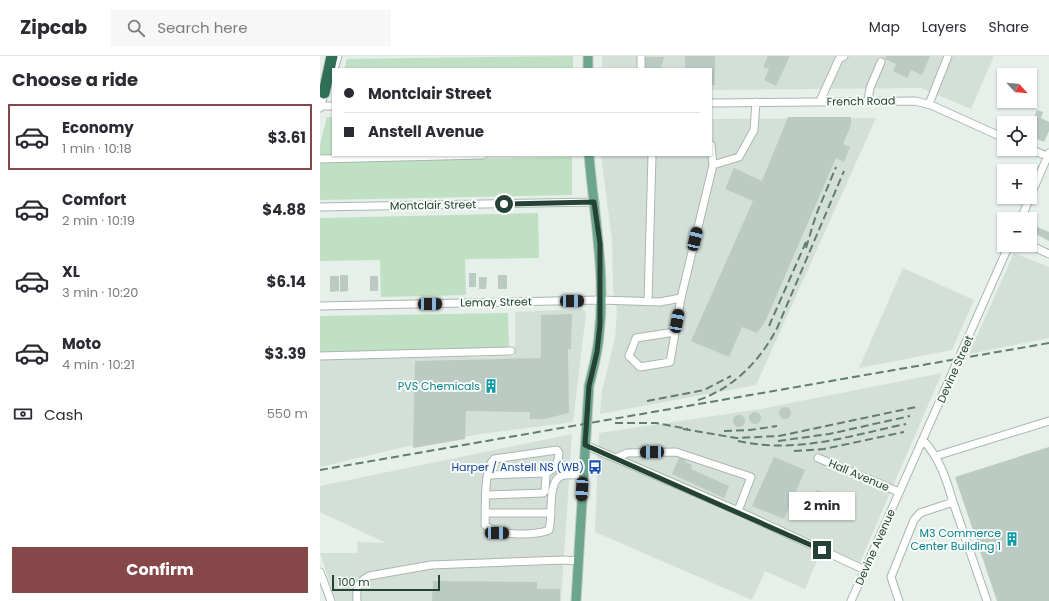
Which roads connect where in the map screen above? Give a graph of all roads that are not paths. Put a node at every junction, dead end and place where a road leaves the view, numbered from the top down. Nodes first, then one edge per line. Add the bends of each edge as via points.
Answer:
1 (332, 56) edge
2 (338, 56) edge
3 (588, 56) edge
4 (641, 56) edge
5 (844, 56) edge
6 (948, 56) edge
7 (881, 62) dead end
8 (334, 68) edge
9 (588, 68) edge
10 (641, 68) edge
11 (332, 73) edge
12 (324, 93) junction
13 (820, 101) junction
14 (868, 101) junction
15 (756, 102) junction
16 (712, 103) edge
17 (929, 104) junction
18 (332, 106) edge
19 (320, 107) edge
20 (997, 135) edge
21 (1037, 151) edge
22 (712, 155) edge
23 (1048, 155) edge
24 (442, 156) edge
25 (589, 156) edge
26 (652, 156) edge
27 (320, 159) edge
28 (713, 165) junction
29 (1037, 181) edge
30 (594, 202) junction
31 (320, 207) edge
32 (1037, 248) edge
33 (1006, 252) edge
34 (1049, 254) edge
35 (681, 298) junction
36 (600, 300) junction
37 (648, 302) junction
38 (320, 306) edge
39 (675, 332) junction
40 (511, 351) dead end
41 (320, 356) edge
42 (1049, 421) edge
43 (923, 440) junction
44 (585, 445) junction
45 (936, 456) junction
46 (616, 458) junction
47 (818, 458) dead end
48 (546, 473) junction
49 (488, 475) junction
50 (583, 475) junction
51 (899, 492) junction
52 (487, 495) junction
53 (953, 502) junction
54 (738, 512) junction
55 (486, 513) junction
56 (551, 513) junction
57 (578, 561) junction
58 (865, 570) junction
59 (320, 572) edge
60 (330, 601) edge
61 (357, 601) edge
62 (576, 601) edge
63 (852, 601) edge
64 (899, 601) edge
65 (987, 601) edge

1 - 12 highway
2 - 8 street
3 - 9 main road
4 - 10 street
5 - 13 street via 839,59
6 - 17 street
7 - 14 street via 870,88
11 - 12 street
12 - 19 street
13 - 14 street, French Road
13 - 15 street, French Road
14 - 17 street, French Road via 909,100
15 - 16 street, French Road
15 - 28 street via 754,130 739,157
17 - 20 street, French Road
18 - 19 street
21 - 23 street
22 - 28 street
23 - 29 street
24 - 27 street
25 - 30 main road
26 - 37 street
28 - 35 street
30 - 31 street, Montclair Street
30 - 36 main road via 600,244
32 - 34 street
33 - 43 street, Devine Street
35 - 37 street, Lemay Street
35 - 39 street
36 - 37 street, Lemay Street
36 - 38 street, Lemay Street
36 - 44 main road via 599,336 589,386
39 - 39 street via 670,362 640,367 629,356 636,338
40 - 41 street
42 - 45 street
43 - 45 street
43 - 51 street, Devine Street
44 - 46 street
44 - 50 main road
45 - 53 street via 943,467
46 - 54 street
46 - 54 street via 627,453 676,452 751,477
47 - 51 street, Hall Avenue
48 - 49 street
48 - 49 street via 558,464 557,450 494,459 490,462
48 - 52 street via 543,493
49 - 52 street
50 - 56 street via 561,476 557,479 551,497
50 - 57 main road
51 - 58 street, Devine Avenue
52 - 55 street
53 - 64 street via 920,513 914,520 891,577
53 - 65 street
54 - 58 street
55 - 56 street
55 - 56 street via 485,525 497,533 541,533 549,530
57 - 61 street via 430,565 369,576 360,581 356,588
57 - 62 main road
58 - 63 street, Devine Avenue
59 - 60 street

